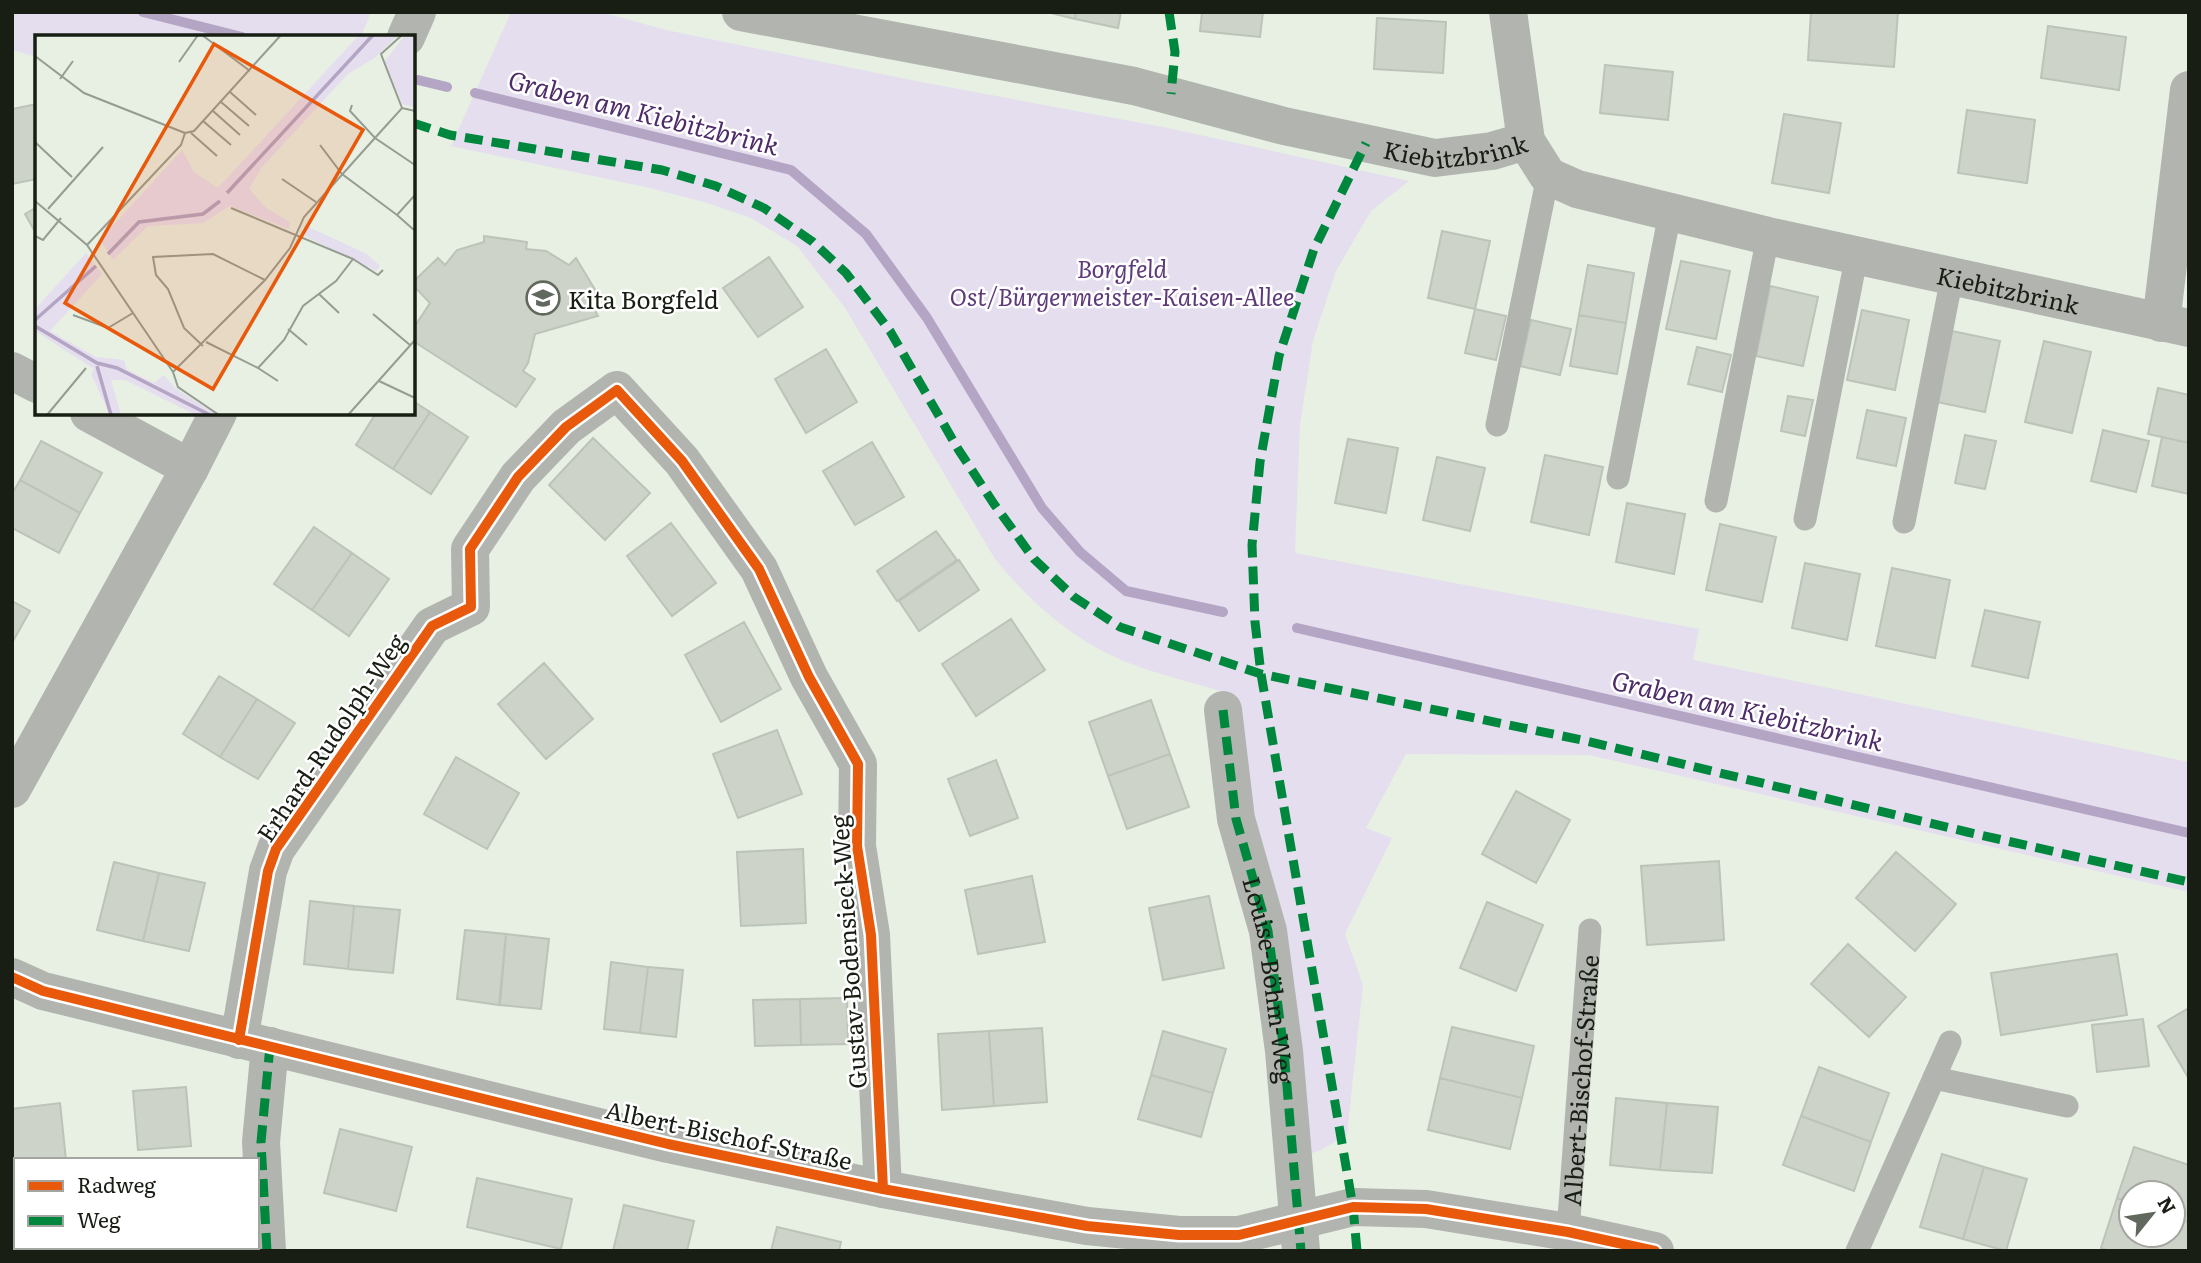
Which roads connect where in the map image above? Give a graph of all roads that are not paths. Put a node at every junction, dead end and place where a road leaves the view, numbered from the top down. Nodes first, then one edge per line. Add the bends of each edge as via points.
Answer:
1 (417, 12) edge
2 (741, 12) edge
3 (1508, 12) edge
4 (407, 35) edge
5 (2189, 90) edge
6 (1526, 141) junction
7 (1548, 176) junction
8 (1670, 213) junction
9 (1768, 236) junction
10 (1857, 254) junction
11 (1952, 277) junction
12 (2175, 325) edge
13 (12, 371) edge
14 (35, 383) edge
15 (93, 415) edge
16 (217, 415) edge
17 (1497, 425) dead end
18 (190, 468) junction
19 (1618, 478) dead end
20 (1716, 501) dead end
21 (1805, 519) dead end
22 (1904, 522) dead end
23 (471, 607) joint
24 (1223, 710) dead end
25 (12, 789) edge
26 (1590, 930) dead end
27 (12, 977) edge
28 (1950, 1042) dead end
29 (254, 1043) junction
30 (1934, 1078) junction
31 (2067, 1106) dead end
32 (883, 1189) junction
33 (1567, 1232) junction
34 (1300, 1236) edge
35 (267, 1251) edge
36 (1655, 1251) edge
37 (1857, 1251) edge

1 - 4 street
2 - 6 street, Kiebitzbrink via 1134,86 1284,126 1435,158 1492,151
3 - 6 street
5 - 12 street
6 - 7 street, Kiebitzbrink
7 - 8 street, Kiebitzbrink via 1577,190
7 - 17 lane
8 - 9 street, Kiebitzbrink
8 - 19 lane
9 - 10 street, Kiebitzbrink
9 - 20 lane
10 - 11 street, Kiebitzbrink
10 - 21 lane
11 - 12 street, Kiebitzbrink
11 - 22 lane
13 - 14 street
15 - 18 street
16 - 18 street
18 - 25 street
23 - 29 street, Erhard-Rudolph-Weg via 432,626 276,849 268,871
23 - 32 street, Gustav-Bodensieck-Weg via 470,548 518,477 566,427 617,390 682,461 760,569 809,677 858,764 857,846 871,935
24 - 34 street, Louise-Böhm-Weg via 1236,819 1268,931
26 - 33 lane, Albert-Bischof-Straße
27 - 29 street, Albert-Bischof-Straße via 43,991
28 - 30 lane
29 - 32 street, Albert-Bischof-Straße via 668,1144
29 - 35 street
30 - 31 lane
30 - 37 lane
32 - 34 street, Albert-Bischof-Straße via 1087,1226 1179,1235
33 - 34 street, Albert-Bischof-Straße via 1426,1209 1353,1207
33 - 36 street, Albert-Bischof-Straße

